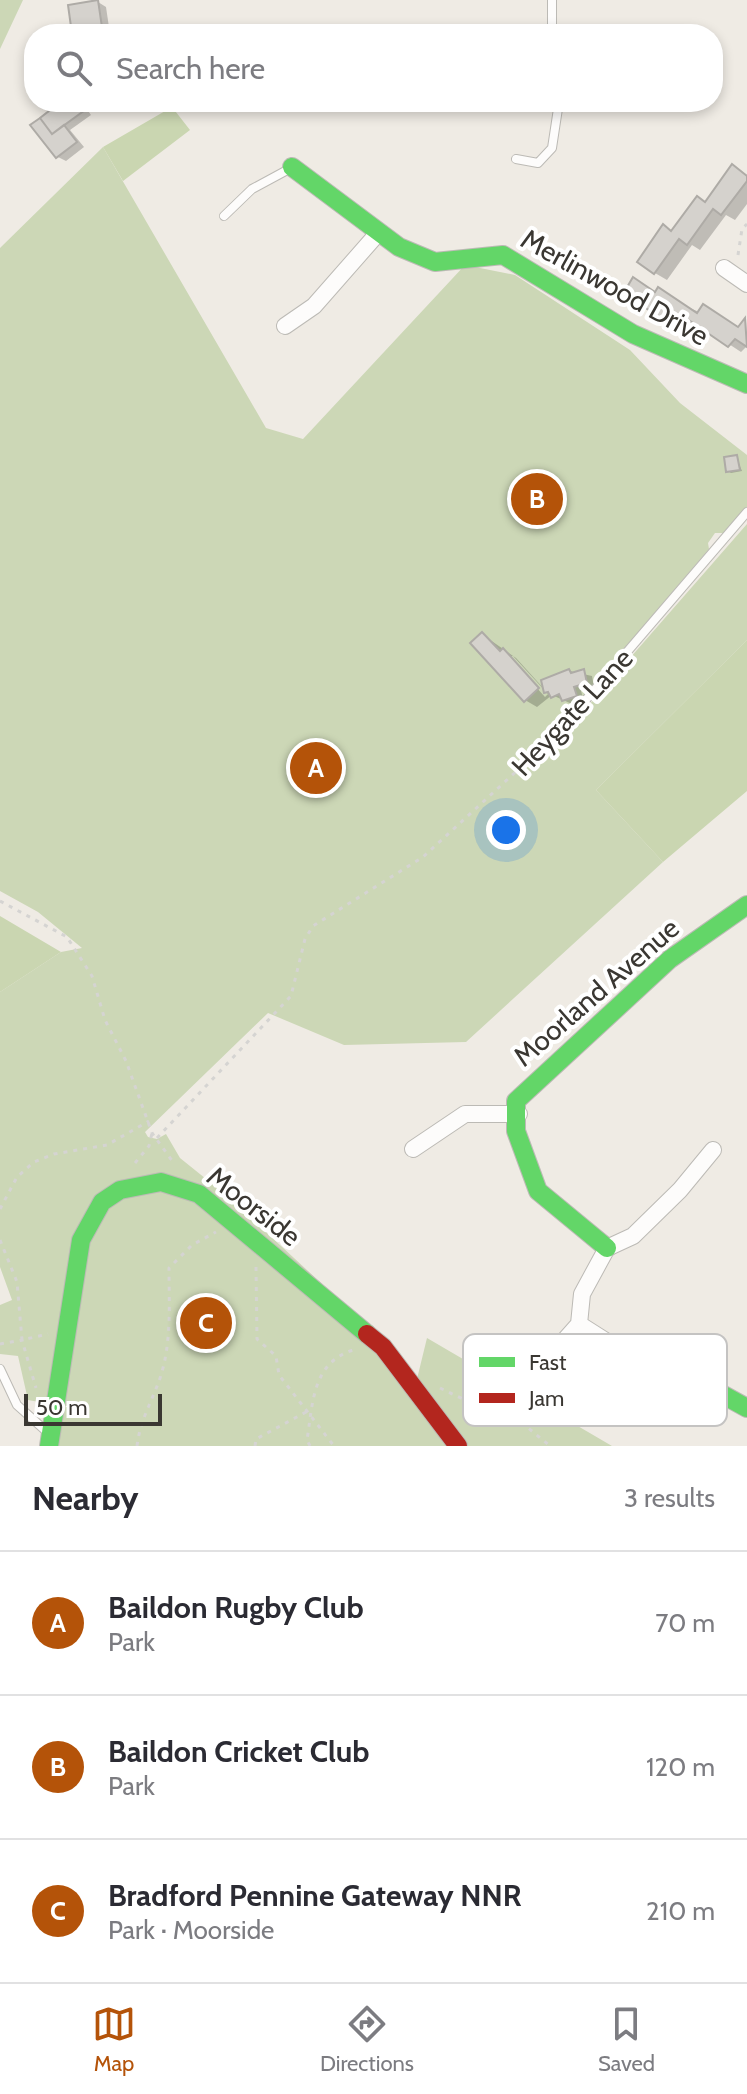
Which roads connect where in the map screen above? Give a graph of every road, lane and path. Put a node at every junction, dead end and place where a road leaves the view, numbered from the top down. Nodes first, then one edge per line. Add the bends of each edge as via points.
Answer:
1 (552, 0) edge
2 (552, 24) edge
3 (557, 112) edge
4 (516, 159) dead end
5 (292, 167) joint
6 (224, 216) dead end
7 (747, 224) edge
8 (379, 232) junction
9 (724, 268) dead end
10 (743, 281) edge
11 (285, 326) dead end
12 (747, 384) edge
13 (747, 512) edge
14 (554, 737) joint
15 (0, 901) edge
16 (747, 905) edge
17 (519, 1114) junction
18 (149, 1121) junction
19 (157, 1138) junction
20 (413, 1149) dead end
21 (713, 1150) dead end
22 (174, 1163) dead end
23 (0, 1209) edge
24 (239, 1228) junction
25 (0, 1240) edge
26 (607, 1248) junction
27 (579, 1324) junction
28 (67, 1331) junction
29 (570, 1334) edge
30 (595, 1334) edge
31 (22, 1340) junction
32 (0, 1344) edge
33 (360, 1348) dead end
34 (0, 1369) edge
35 (403, 1370) junction
36 (727, 1397) edge
37 (463, 1399) edge
38 (747, 1408) edge
39 (309, 1413) junction
40 (527, 1426) edge
41 (49, 1440) edge
42 (137, 1446) edge
43 (255, 1446) edge
44 (310, 1446) edge
45 (334, 1446) edge
46 (458, 1446) edge
47 (550, 1446) edge

1 - 2 lane
3 - 4 lane via 552,148 538,163
5 - 6 lane via 252,189
5 - 8 street, Merlinwood Drive
7 - 10 path via 738,246
8 - 11 street via 314,306
8 - 12 street, Merlinwood Drive via 435,262 503,255 633,334
9 - 10 street
13 - 14 lane, Heygate Lane
14 - 19 path, Heygate Lane via 423,857 313,926 291,996
15 - 18 path via 67,937 92,976
16 - 17 street, Moorland Avenue via 670,959 589,1032 516,1101
17 - 20 street via 465,1114
17 - 26 street, Moorland Avenue via 516,1131 538,1191
18 - 19 path
18 - 23 path via 107,1145 34,1162 17,1177
19 - 22 path
21 - 26 street via 633,1236
24 - 28 street, Moorside via 176,1183 117,1191 104,1199 86,1225 74,1257
24 - 35 street, Moorside via 383,1347
24 - 39 path via 258,1274 257,1339 276,1356 279,1375
24 - 42 path via 192,1245 169,1268 168,1342
25 - 31 path via 17,1282
26 - 27 street via 582,1294
27 - 29 street
27 - 30 street
28 - 31 path
28 - 41 street, Moorside
31 - 32 path
33 - 39 path via 341,1354 319,1372
34 - 41 lane via 17,1405
35 - 37 path
35 - 46 street, Moorside
36 - 38 street
39 - 43 path via 256,1439
39 - 44 path
39 - 45 path
40 - 47 path

